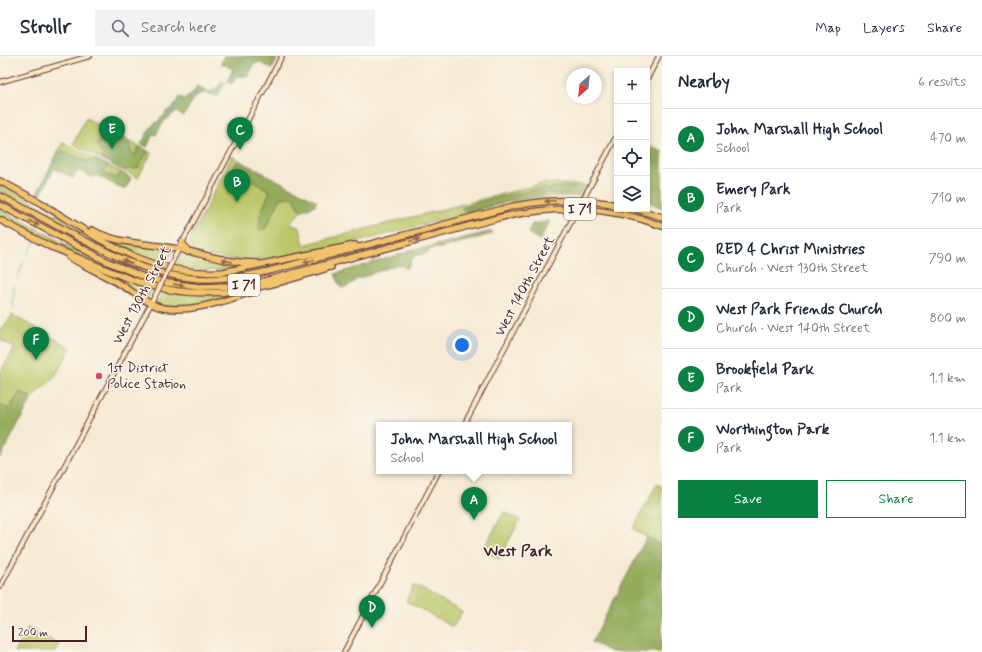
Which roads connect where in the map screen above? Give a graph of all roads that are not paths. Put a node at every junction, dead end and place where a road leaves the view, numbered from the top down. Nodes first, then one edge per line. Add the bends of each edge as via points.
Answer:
1 (90, 56) edge
2 (282, 56) edge
3 (659, 56) edge
4 (650, 73) edge
5 (0, 82) edge
6 (614, 140) edge
7 (0, 182) edge
8 (0, 196) edge
9 (42, 204) junction
10 (0, 205) edge
11 (614, 205) edge
12 (646, 212) edge
13 (662, 217) edge
14 (0, 220) edge
15 (662, 226) edge
16 (400, 236) junction
17 (182, 242) junction
18 (49, 246) junction
19 (391, 247) junction
20 (179, 249) junction
21 (188, 252) junction
22 (271, 262) junction
23 (276, 284) junction
24 (150, 304) junction
25 (466, 422) edge
26 (437, 474) edge
27 (0, 587) edge
28 (344, 652) edge

1 - 5 street
2 - 17 street, West 130th Street
3 - 4 street
6 - 25 street, West 140th Street, bridge
7 - 9 highway
16 -> 8 highway, I 71 via 255,274 223,279 191,278 159,272 125,261
9 - 20 highway via 107,237
9 - 22 highway via 119,250 157,265 183,271 218,272
10 -> 19 highway, I 71 via 120,268 156,280 188,286 217,287 261,282
11 -> 16 highway, I 71 via 567,200 527,204
12 - 13 highway
14 - 18 highway
19 -> 15 highway, I 71 via 498,218 547,209 575,208 614,212
16 - 22 highway
17 - 20 street, West 130th Street
17 - 21 highway
18 - 23 highway via 128,278 172,290 225,292
18 - 24 highway via 120,284
19 - 23 highway
20 - 21 highway
20 - 24 street, West 130th Street, bridge
22 -> 21 highway via 229,262
23 - 24 highway via 196,307 172,309
24 - 27 street, West 130th Street
26 - 28 street

